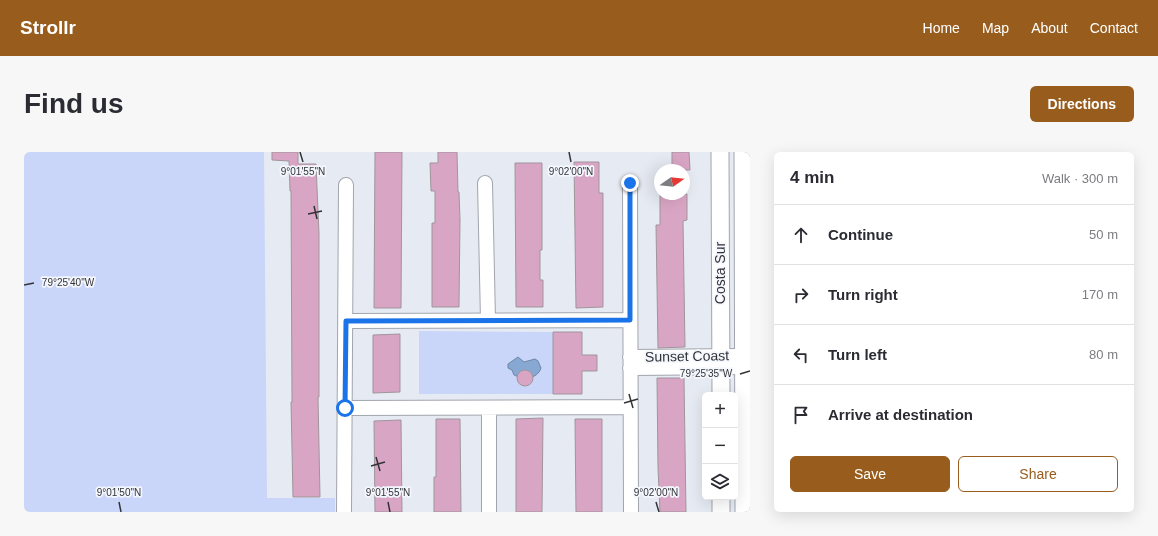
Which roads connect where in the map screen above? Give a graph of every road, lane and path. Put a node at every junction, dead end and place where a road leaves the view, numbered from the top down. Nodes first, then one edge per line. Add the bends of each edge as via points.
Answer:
1 (720, 152) edge
2 (743, 152) edge
3 (485, 183) dead end
4 (630, 183) dead end
5 (346, 185) dead end
6 (488, 320) junction
7 (630, 320) junction
8 (346, 321) junction
9 (721, 362) junction
10 (743, 362) junction
11 (630, 363) junction
12 (721, 392) edge
13 (630, 407) junction
14 (345, 408) junction
15 (488, 408) junction
16 (721, 500) edge
17 (344, 512) edge
18 (489, 512) edge
19 (631, 512) edge
20 (721, 512) edge
21 (744, 512) edge

1 - 9 street, Costa Sur
2 - 10 street, Costa Sur
3 - 6 street
4 - 7 street
5 - 8 street
6 - 7 street
6 - 8 street
7 - 11 street
8 - 14 street
9 - 10 street, Sunset Coast
9 - 11 street, Sunset Coast
9 - 12 street, Costa Sur
10 - 21 street, Costa Sur
11 - 13 street
13 - 15 street
13 - 19 street
14 - 15 street
14 - 17 street
15 - 18 street
16 - 20 street

